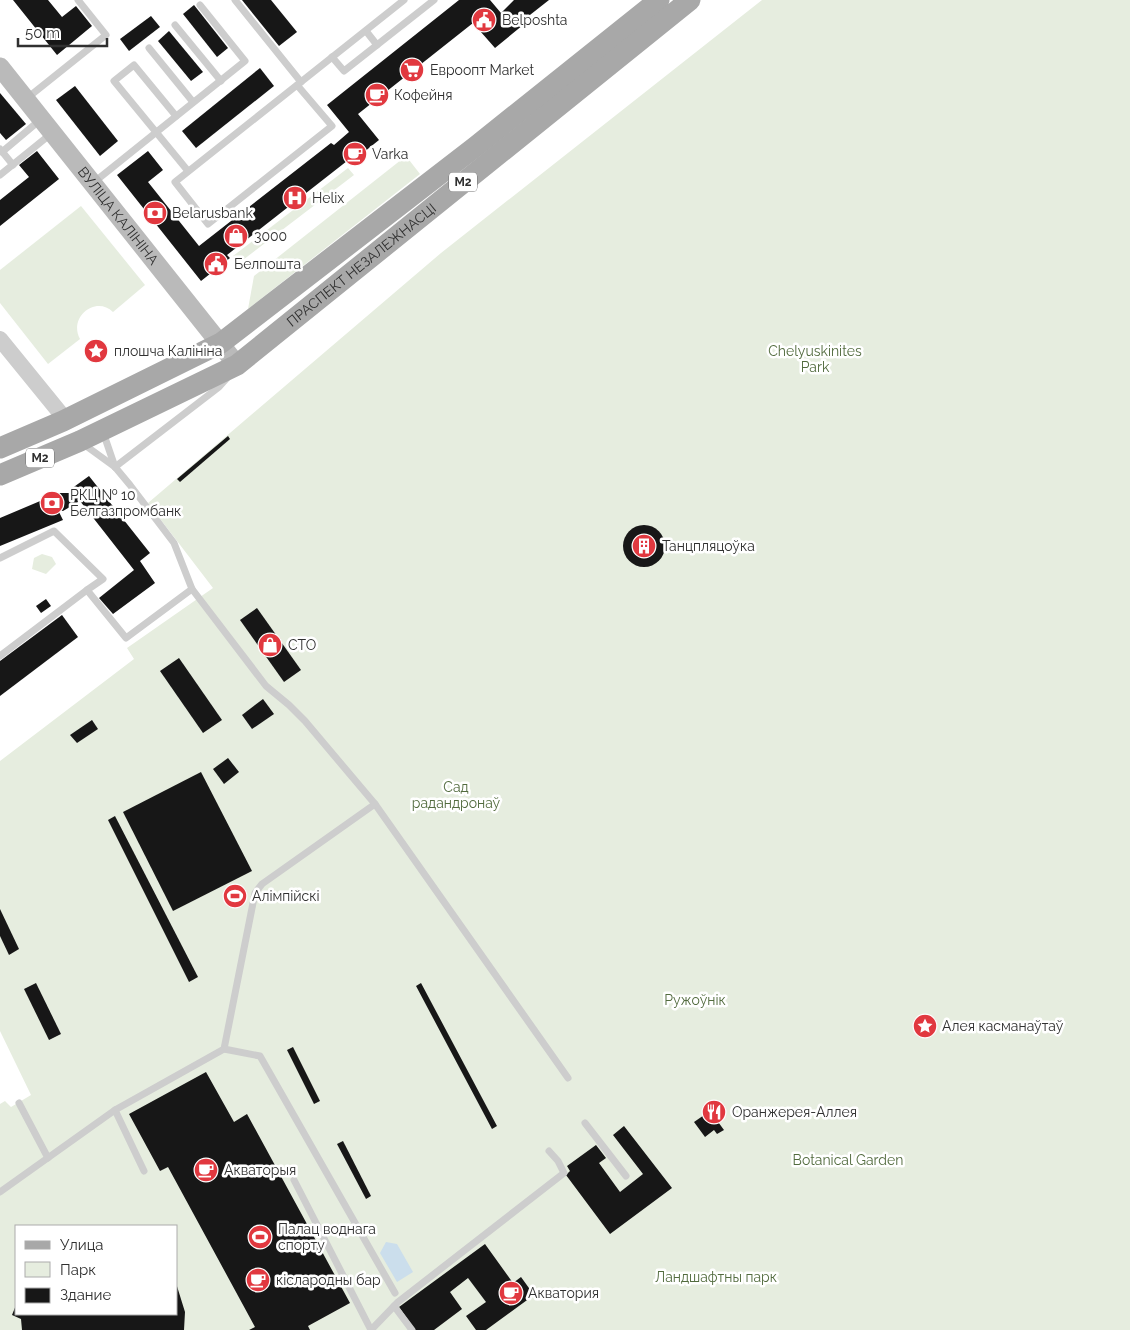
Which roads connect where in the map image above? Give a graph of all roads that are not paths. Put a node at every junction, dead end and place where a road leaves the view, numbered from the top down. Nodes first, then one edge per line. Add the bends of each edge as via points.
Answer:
1 (78, 0) edge
2 (235, 0) edge
3 (404, 0) edge
4 (434, 0) edge
5 (659, 0) edge
6 (690, 0) edge
7 (200, 5) dead end
8 (175, 25) dead end
9 (366, 31) junction
10 (377, 45) junction
11 (149, 48) dead end
12 (332, 57) junction
13 (0, 67) edge
14 (220, 81) junction
15 (299, 83) junction
16 (25, 99) junction
17 (193, 102) junction
18 (176, 116) junction
19 (47, 126) junction
20 (156, 132) junction
21 (1, 150) edge
22 (13, 165) junction
23 (188, 171) junction
24 (0, 175) edge
25 (93, 183) junction
26 (0, 339) edge
27 (221, 344) junction
28 (237, 365) junction
29 (63, 421) junction
30 (102, 430) junction
31 (80, 441) junction
32 (0, 448) edge
33 (115, 467) junction
34 (0, 475) edge
35 (0, 558) edge
36 (192, 589) junction
37 (87, 590) junction
38 (0, 656) edge
39 (374, 804) junction
40 (224, 1049) junction
41 (568, 1078) dead end
42 (18, 1102) dead end
43 (114, 1110) junction
44 (585, 1123) dead end
45 (549, 1151) dead end
46 (48, 1158) junction
47 (144, 1171) dead end
48 (626, 1176) dead end
49 (294, 1180) dead end
50 (0, 1192) edge
51 (395, 1293) dead end
52 (394, 1306) junction
53 (371, 1330) edge
54 (412, 1330) edge

1 - 16 lane via 106,35
2 - 15 lane
3 - 9 lane
4 - 10 lane
5 - 27 main road, ПРАСПЕКТ НЕЗАЛЕЖНАСЦІ / М2
6 - 28 main road, ПРАСПЕКТ НЕЗАЛЕЖНАСЦІ / М2
7 - 14 lane via 245,62
8 - 14 lane
9 - 10 lane
9 - 12 lane
10 - 12 lane via 344,71
11 - 17 lane
12 - 15 lane
13 - 16 main road, ВУЛІЦА КАЛІНІНА
14 - 17 lane
15 - 23 lane
15 - 23 lane via 332,126 208,224 175,182
16 - 19 main road, ВУЛІЦА КАЛІНІНА
17 - 18 lane
18 - 20 lane
18 - 20 lane via 134,65 114,81
19 - 21 lane
19 - 22 lane
19 - 25 main road, ВУЛІЦА КАЛІНІНА
20 - 23 lane
20 - 25 lane
21 - 22 lane
22 - 24 lane
25 - 27 main road, ВУЛІЦА КАЛІНІНА
26 - 29 street via 61,414
27 - 28 main road, ВУЛІЦА КАЛІНІНА
27 - 29 main road, ПРАСПЕКТ НЕЗАЛЕЖНАСЦІ / М2
28 - 30 main road, ПРАСПЕКТ НЕЗАЛЕЖНАСЦІ / М2
28 - 33 lane via 219,387
29 - 32 main road, ПРАСПЕКТ НЕЗАЛЕЖНАСЦІ / М2
30 - 31 main road, ПРАСПЕКТ НЕЗАЛЕЖНАСЦІ / М2
30 - 33 lane
31 - 33 lane
31 - 34 main road, ПРАСПЕКТ НЕЗАЛЕЖНАСЦІ / М2
33 - 36 lane via 174,543
35 - 37 lane via 54,531 103,579
36 - 37 lane via 126,638
36 - 39 lane via 266,686 305,721
37 - 38 lane
39 - 40 lane via 262,884 255,893
39 - 41 lane
40 - 43 lane
40 - 51 lane via 260,1056
42 - 46 lane
43 - 46 lane
43 - 47 lane
44 - 48 lane
45 - 52 lane via 564,1173
46 - 50 lane
49 - 53 lane
52 - 53 lane
52 - 54 lane

